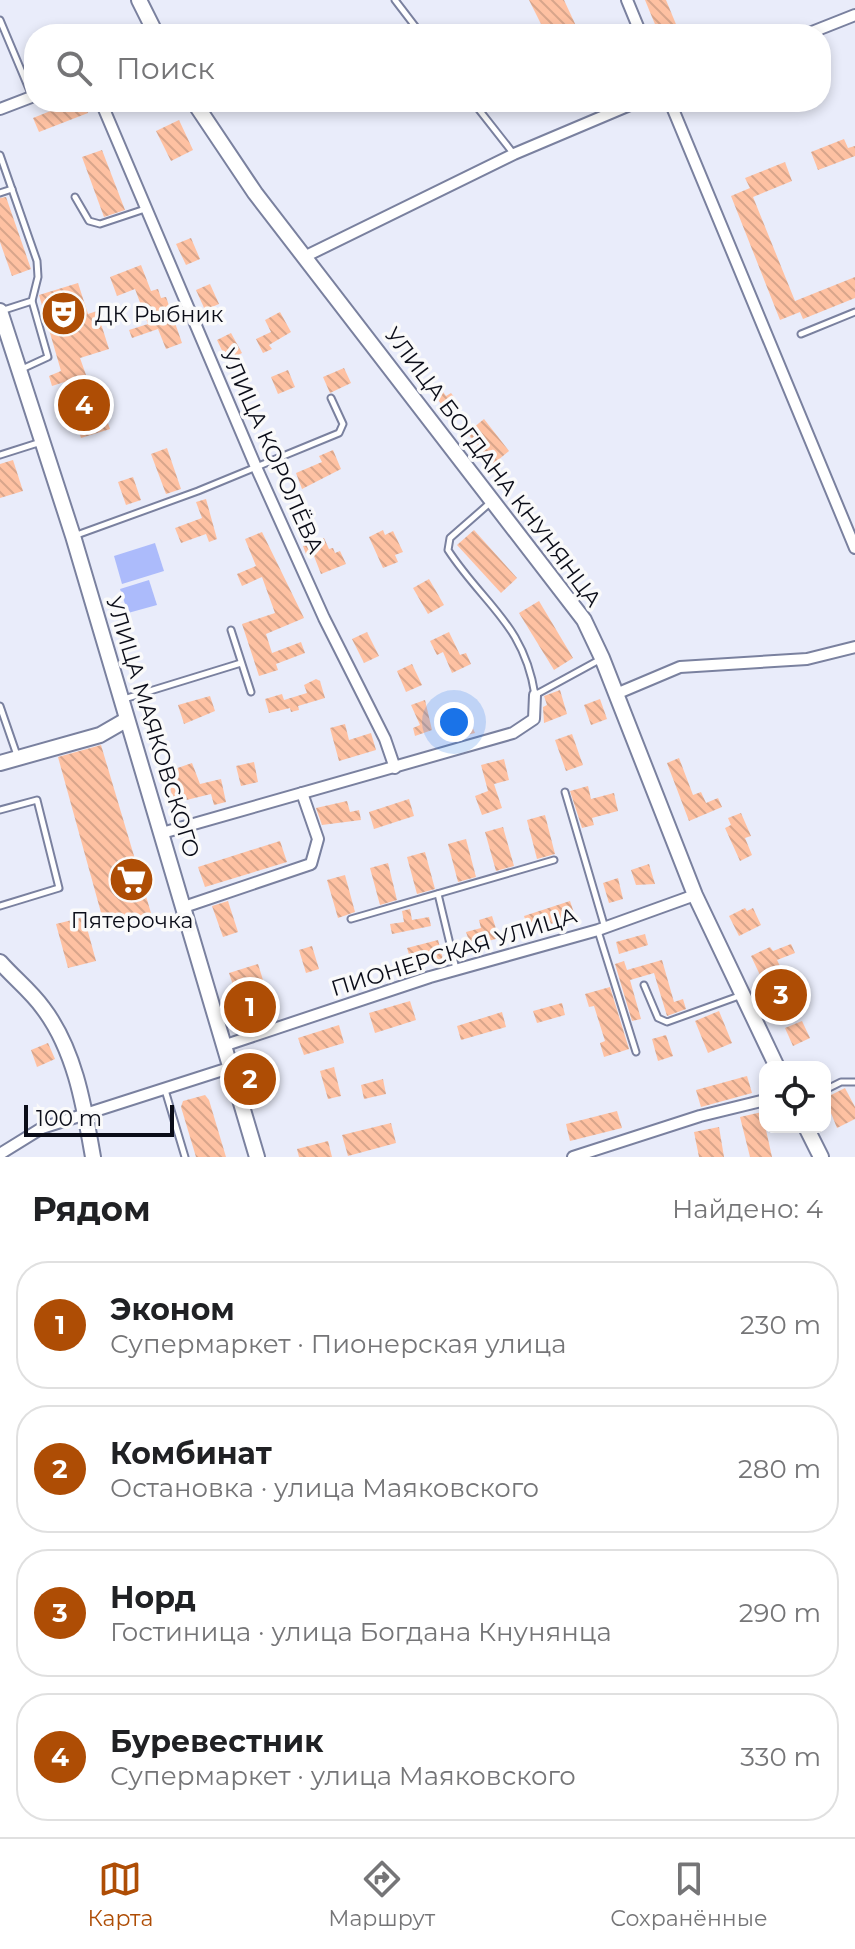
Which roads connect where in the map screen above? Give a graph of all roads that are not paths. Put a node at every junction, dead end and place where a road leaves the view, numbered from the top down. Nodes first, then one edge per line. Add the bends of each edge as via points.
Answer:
1 (139, 0) edge
2 (395, 0) edge
3 (627, 0) edge
4 (855, 15) edge
5 (0, 20) edge
6 (151, 24) edge
7 (413, 24) edge
8 (637, 24) edge
9 (831, 24) edge
10 (24, 75) edge
11 (24, 100) edge
12 (0, 109) edge
13 (105, 112) edge
14 (200, 112) edge
15 (481, 112) edge
16 (613, 112) edge
17 (674, 112) edge
18 (514, 154) junction
19 (0, 155) edge
20 (12, 189) junction
21 (0, 193) edge
22 (75, 197) dead end
23 (145, 209) junction
24 (304, 257) junction
25 (32, 301) junction
26 (855, 312) edge
27 (0, 313) edge
28 (801, 334) dead end
29 (19, 370) junction
30 (331, 398) dead end
31 (42, 442) junction
32 (0, 455) edge
33 (256, 467) junction
34 (492, 501) junction
35 (73, 536) junction
36 (855, 548) edge
37 (231, 630) dead end
38 (855, 647) edge
39 (602, 658) junction
40 (241, 663) junction
41 (251, 692) dead end
42 (616, 694) junction
43 (535, 695) junction
44 (121, 700) junction
45 (0, 706) edge
46 (126, 720) junction
47 (18, 758) junction
48 (0, 763) edge
49 (395, 768) junction
50 (565, 792) dead end
51 (302, 793) junction
52 (0, 810) edge
53 (162, 833) junction
54 (554, 860) dead end
55 (438, 894) junction
56 (695, 895) junction
57 (0, 906) edge
58 (184, 907) junction
59 (351, 919) dead end
60 (601, 929) junction
61 (0, 962) edge
62 (456, 969) junction
63 (644, 985) dead end
64 (742, 995) junction
65 (223, 1046) junction
66 (636, 1052) dead end
67 (774, 1061) edge
68 (229, 1068) junction
69 (855, 1082) edge
70 (831, 1087) edge
71 (165, 1090) junction
72 (759, 1101) edge
73 (85, 1115) junction
74 (809, 1133) edge
75 (0, 1154) edge
76 (93, 1157) edge
77 (185, 1157) edge
78 (257, 1157) edge
79 (573, 1157) edge
80 (821, 1157) edge

1 - 6 street
2 - 7 lane
3 - 8 street
4 - 9 street
5 - 10 lane
11 - 12 street
13 - 23 street, УЛИЦА КОРОЛЁВА
14 - 24 street, УЛИЦА БОГДАНА КНУНЯНЦА
15 - 18 lane
16 - 18 street
17 - 36 street
18 - 24 street
19 - 20 lane
20 - 21 lane
20 - 25 lane via 37,261
22 - 23 lane via 89,221 100,224
23 - 33 street, УЛИЦА КОРОЛЁВА
24 - 34 street, УЛИЦА БОГДАНА КНУНЯНЦА
25 - 27 lane
25 - 29 lane via 48,357
26 - 28 lane
27 - 29 street, УЛИЦА МАЯКОВСКОГО
29 - 31 street, УЛИЦА МАЯКОВСКОГО
30 - 33 lane via 343,424 339,433
31 - 32 lane
31 - 35 street, УЛИЦА МАЯКОВСКОГО
33 - 35 lane
33 - 49 street, УЛИЦА КОРОЛЁВА
34 - 39 street, УЛИЦА БОГДАНА КНУНЯНЦА via 574,606
34 - 43 lane via 450,538 448,550 522,645
35 - 44 street, УЛИЦА МАЯКОВСКОГО
37 - 40 lane
38 - 42 street via 807,659 680,667
39 - 42 street, УЛИЦА БОГДАНА КНУНЯНЦА
39 - 43 lane
40 - 41 lane
40 - 44 lane
42 - 56 street, УЛИЦА БОГДАНА КНУНЯНЦА
43 - 49 street via 534,719 513,733
44 - 46 street, УЛИЦА МАЯКОВСКОГО
45 - 47 lane
46 - 47 street via 100,735
46 - 53 street, УЛИЦА МАЯКОВСКОГО
47 - 48 street
49 - 51 street
50 - 60 lane
51 - 53 street
51 - 58 street via 318,839 311,864
52 - 57 lane via 37,800 59,888
53 - 58 street, УЛИЦА МАЯКОВСКОГО
54 - 55 lane
55 - 59 lane
55 - 62 lane
56 - 60 street, ПИОНЕРСКАЯ УЛИЦА
56 - 64 street, УЛИЦА БОГДАНА КНУНЯНЦА
58 - 65 street, УЛИЦА МАЯКОВСКОГО
60 - 62 street, ПИОНЕРСКАЯ УЛИЦА
60 - 66 lane
61 - 73 street via 42,1006 57,1031
62 - 65 street, ПИОНЕРСКАЯ УЛИЦА
63 - 64 lane via 658,1018 667,1022
64 - 67 street, УЛИЦА БОГДАНА КНУНЯНЦА
65 - 68 street, УЛИЦА МАЯКОВСКОГО
68 - 71 street
68 - 78 street, УЛИЦА МАЯКОВСКОГО
69 - 70 lane
71 - 73 street
71 - 77 lane
72 - 79 street
73 - 75 street via 42,1128
73 - 76 street
74 - 80 street

